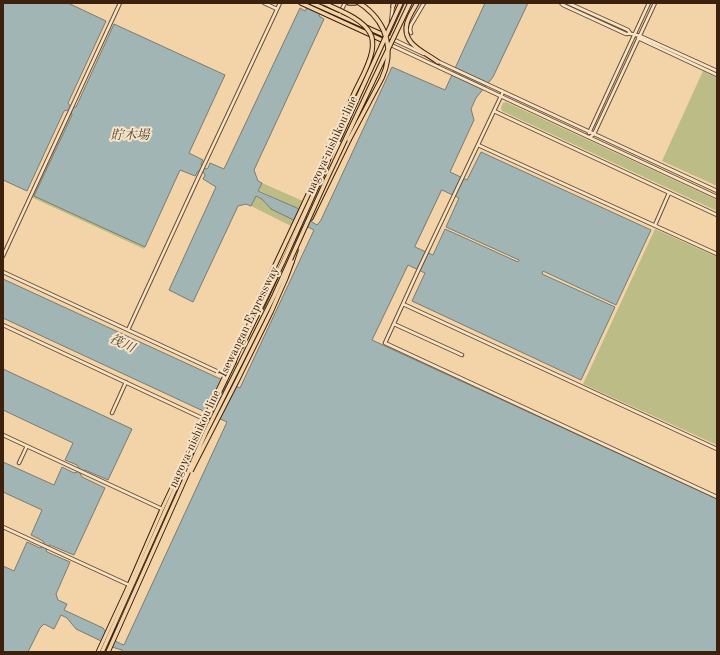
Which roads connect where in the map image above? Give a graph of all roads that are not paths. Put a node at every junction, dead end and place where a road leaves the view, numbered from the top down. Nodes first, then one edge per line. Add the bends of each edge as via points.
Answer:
1 (120, 3) edge
2 (264, 3) edge
3 (280, 3) edge
4 (301, 3) edge
5 (312, 3) edge
6 (324, 3) edge
7 (345, 3) edge
8 (349, 3) edge
9 (355, 3) edge
10 (359, 3) edge
11 (401, 3) edge
12 (409, 3) edge
13 (417, 3) edge
14 (424, 3) edge
15 (561, 3) edge
16 (568, 3) edge
17 (649, 3) edge
18 (655, 3) edge
19 (394, 4) edge
20 (277, 9) junction
21 (329, 13) junction
22 (340, 15) junction
23 (411, 33) dead end
24 (630, 33) junction
25 (634, 35) junction
26 (386, 36) junction
27 (640, 36) junction
28 (391, 38) junction
29 (639, 39) junction
30 (384, 41) junction
31 (389, 44) junction
32 (438, 62) junction
33 (717, 71) edge
34 (717, 75) edge
35 (503, 92) junction
36 (501, 96) junction
37 (494, 111) junction
38 (340, 132) junction
39 (589, 132) junction
40 (594, 134) junction
41 (590, 137) junction
42 (478, 145) junction
43 (324, 171) junction
44 (717, 191) edge
45 (669, 193) junction
46 (717, 196) edge
47 (717, 215) edge
48 (655, 225) junction
49 (303, 231) junction
50 (717, 254) edge
51 (3, 256) edge
52 (3, 272) edge
53 (403, 304) junction
54 (394, 324) junction
55 (3, 325) edge
56 (128, 330) junction
57 (462, 355) dead end
58 (233, 364) junction
59 (225, 375) junction
60 (126, 382) junction
61 (112, 413) dead end
62 (204, 419) junction
63 (3, 435) edge
64 (27, 446) junction
65 (717, 449) edge
66 (19, 463) dead end
67 (717, 497) edge
68 (172, 506) junction
69 (162, 509) junction
70 (3, 527) edge
71 (129, 585) junction
72 (109, 651) edge
73 (98, 652) edge
74 (102, 652) edge

1 - 51 street
2 - 20 street
3 - 20 street
4 - 21 highway
5 - 21 highway
6 - 43 highway, bridge via 364,25 372,37 373,47
7 - 22 street
8 - 9 highway
10 - 49 highway, bridge via 373,14 384,31 388,53 386,68
11 - 43 highway, Isewangan Expressway, bridge
12 - 28 highway
12 - 49 highway, Isewangan Expressway, bridge
13 - 32 highway via 408,23 407,36 410,42
14 - 23 street via 411,26
15 - 24 street via 626,34
16 - 24 street
17 - 25 street
18 - 27 street
19 - 26 street
20 - 56 street
21 - 22 highway
21 - 30 highway
22 - 26 highway
24 - 25 street
25 - 27 street
25 - 29 street
25 - 39 street
26 - 28 street
26 - 30 street
27 - 29 street
27 - 33 street
28 - 31 main road, nagoya-nishikou line
28 - 32 street
29 - 34 street
29 - 40 street
30 - 31 street
30 - 38 main road, nagoya-nishikou line
31 - 36 street
31 - 49 main road, nagoya-nishikou line, bridge
32 - 35 street
35 - 36 street
35 - 39 street
36 - 37 street
36 - 41 street
37 - 42 street
37 - 45 street
38 - 58 highway, bridge via 263,291
38 - 59 main road, nagoya-nishikou line, bridge
39 - 40 street
39 - 41 street
40 - 41 street
40 - 44 street
41 - 46 street
42 - 48 street
42 - 53 street
43 - 58 highway, Isewangan Expressway, bridge
45 - 47 street
45 - 48 street
48 - 50 street
49 - 68 highway, Isewangan Expressway, bridge
49 - 68 highway, bridge via 274,305 238,381
49 - 72 main road, nagoya-nishikou line, bridge via 212,423
52 - 56 street
53 - 54 street
53 - 65 street
54 - 57 street
54 - 67 street via 385,343
55 - 60 street
56 - 59 street
58 - 74 highway, Isewangan Expressway
59 - 62 main road, nagoya-nishikou line
60 - 61 street
60 - 62 street
62 - 69 main road, nagoya-nishikou line
63 - 64 street
64 - 66 street
64 - 69 street
68 - 72 highway, Isewangan Expressway, bridge
69 - 71 main road, nagoya-nishikou line
70 - 71 street
71 - 73 main road, nagoya-nishikou line

